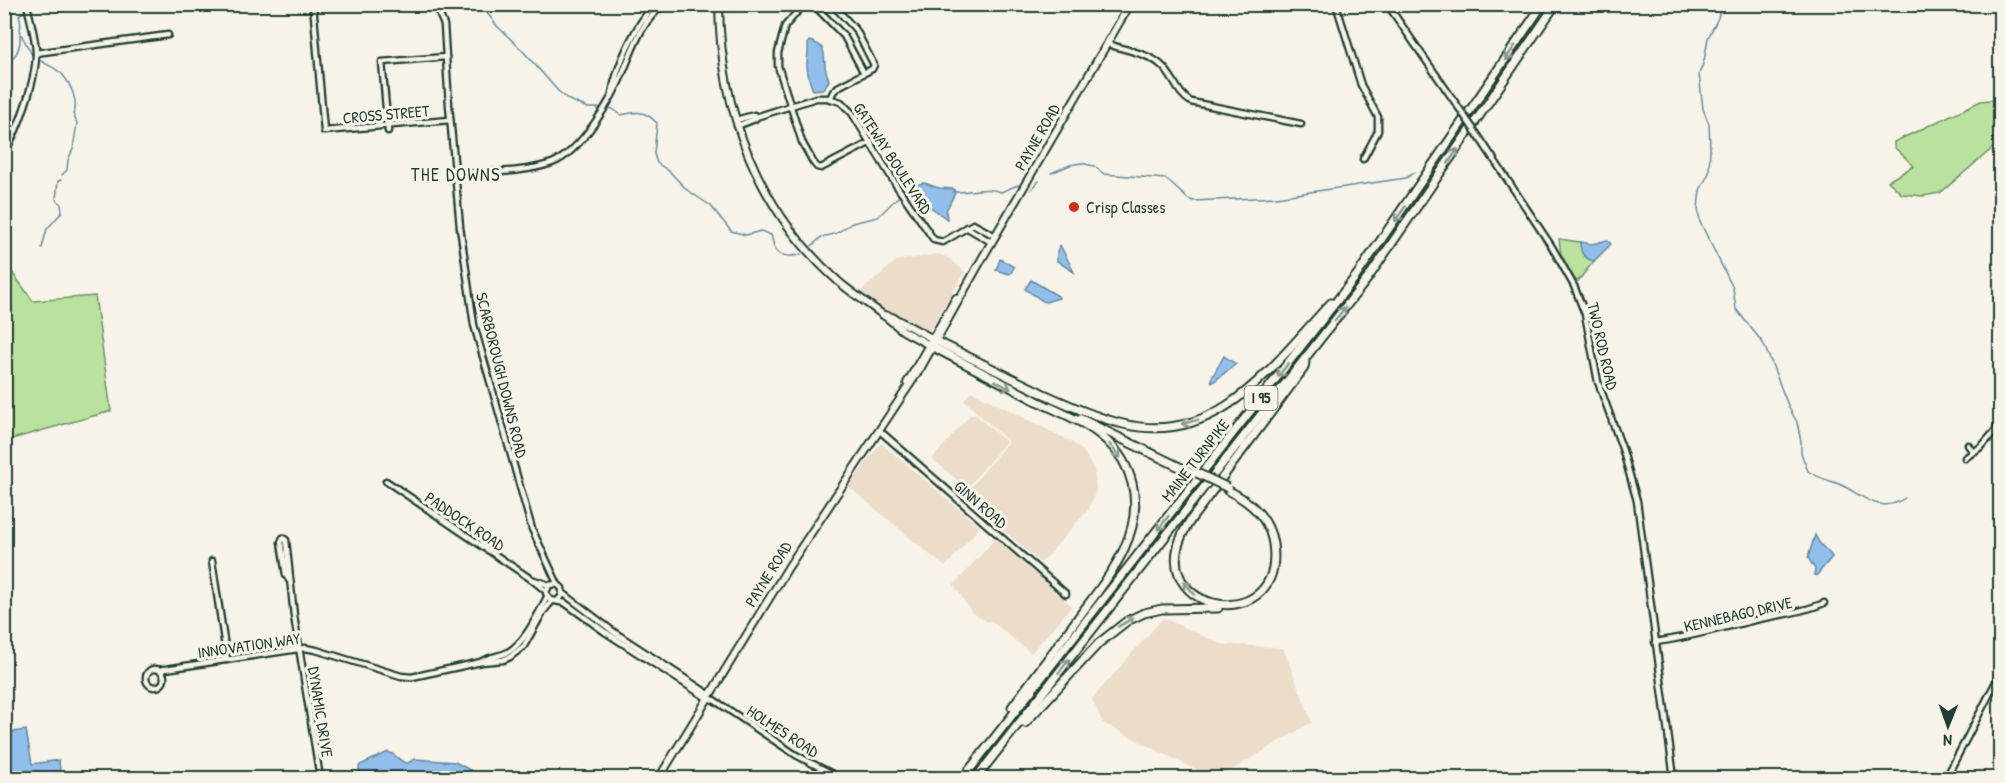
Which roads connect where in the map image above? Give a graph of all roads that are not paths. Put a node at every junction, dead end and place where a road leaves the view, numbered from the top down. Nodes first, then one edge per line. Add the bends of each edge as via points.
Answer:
1 (27, 4) edge
2 (313, 4) edge
3 (435, 4) edge
4 (655, 4) edge
5 (665, 4) edge
6 (719, 4) edge
7 (804, 4) edge
8 (813, 4) edge
9 (1130, 4) edge
10 (1336, 4) edge
11 (1387, 4) edge
12 (1543, 4) edge
13 (1556, 4) edge
14 (834, 5) edge
15 (168, 35) dead end
16 (1108, 44) junction
17 (36, 52) junction
18 (446, 57) junction
19 (864, 73) junction
20 (611, 97) junction
21 (830, 99) junction
22 (790, 106) junction
23 (450, 120) junction
24 (736, 123) junction
25 (1301, 124) dead end
26 (388, 128) junction
27 (871, 142) junction
28 (1362, 142) dead end
29 (1370, 146) junction
30 (4, 153) edge
31 (1363, 159) dead end
32 (455, 175) junction
33 (993, 239) junction
34 (1357, 275) junction
35 (932, 343) junction
36 (1307, 357) junction
37 (1037, 391) junction
38 (1031, 398) junction
39 (2001, 425) edge
40 (880, 431) junction
41 (1968, 445) dead end
42 (1973, 452) junction
43 (1965, 458) dead end
44 (1197, 474) junction
45 (386, 481) dead end
46 (1228, 489) junction
47 (212, 561) dead end
48 (531, 579) junction
49 (289, 580) junction
50 (553, 585) junction
51 (563, 593) junction
52 (547, 594) junction
53 (1066, 594) dead end
54 (555, 601) junction
55 (1824, 603) dead end
56 (1810, 609) junction
57 (1813, 617) dead end
58 (1655, 642) junction
59 (299, 649) junction
60 (227, 660) junction
61 (481, 662) junction
62 (159, 670) dead end
63 (2001, 674) edge
64 (710, 697) junction
65 (997, 753) junction
66 (974, 764) junction
67 (320, 778) edge
68 (658, 778) edge
69 (840, 778) edge
70 (963, 778) edge
71 (976, 778) edge
72 (1674, 778) edge
73 (1946, 778) edge

1 - 17 street
2 - 26 street, CROSS STREET via 324,131
3 - 18 street, SCARBOROUGH DOWNS ROAD via 444,25
4 - 20 street via 635,31
5 - 20 street via 642,29
6 - 24 main road via 722,61
7 - 22 street via 786,23 778,53
8 - 19 street via 844,36
9 - 16 main road, PAYNE ROAD
10 - 29 street via 1361,85 1378,117 1378,131
11 - 58 street, TWO ROD ROAD, bridge via 1552,247 1582,305 1598,385 1637,501
12 -> 34 highway, MAINE TURNPIKE / I 95
36 -> 13 highway, MAINE TURNPIKE / I 95 via 1381,260
14 - 19 street via 854,28 873,61 873,68
15 - 17 street
16 - 25 street via 1159,63 1191,102
16 - 33 main road, PAYNE ROAD
17 - 30 street via 26,99
18 - 23 street, SCARBOROUGH DOWNS ROAD
18 - 26 street via 382,62
19 - 21 street via 836,88
20 - 32 street via 579,142 555,162
21 - 22 street, GATEWAY BOULEVARD via 816,98
21 - 27 street, GATEWAY BOULEVARD via 850,110
22 - 24 street, GATEWAY BOULEVARD
22 - 27 street via 802,142 817,167
23 - 26 street, CROSS STREET
23 - 32 street, SCARBOROUGH DOWNS ROAD
24 - 35 main road via 775,207 813,256 864,302
27 - 33 street, GATEWAY BOULEVARD via 934,240 943,242 966,227
28 - 29 street
29 - 31 street
32 - 50 street, SCARBOROUGH DOWNS ROAD via 474,325 532,529 550,567
33 - 35 main road, PAYNE ROAD
34 -> 37 highway via 1250,389 1205,418 1166,427 1131,426
34 -> 66 highway, MAINE TURNPIKE / I 95
35 - 37 highway
35 -> 38 highway
35 - 40 main road, PAYNE ROAD via 921,369
46 -> 36 highway via 1251,504 1263,518 1272,538 1274,561 1269,579 1258,593 1225,605 1198,598 1185,585 1178,569 1178,542 1304,368
65 -> 36 highway, MAINE TURNPIKE / I 95
37 - 44 highway
38 - 44 highway
38 -> 66 highway via 1086,426 1114,448 1131,480 1135,516 1112,570
39 - 42 street
40 - 53 street, GINN ROAD
40 - 64 main road, PAYNE ROAD via 789,566
41 - 42 street
42 - 43 street
44 - 46 highway, bridge
45 - 48 street, PADDOCK ROAD
65 -> 46 highway via 1099,643 1127,621 1162,609 1239,606 1262,592 1275,568 1272,532 1252,502
47 - 60 street
48 - 50 street, PADDOCK ROAD
48 - 52 street, PADDOCK ROAD
49 - 49 street via 291,574 283,538 282,553
49 - 59 street, DYNAMIC DRIVE
50 - 51 street, SCARBOROUGH DOWNS ROAD via 562,588
50 - 52 street, INNOVATION WAY
51 - 54 street, INNOVATION WAY
51 - 64 street
52 - 54 street, PADDOCK ROAD
52 - 61 street, INNOVATION WAY via 516,647
54 - 61 street, INNOVATION WAY via 519,651 508,658
54 - 64 street via 565,603
55 - 56 street, KENNEBAGO DRIVE
56 - 57 street
56 - 58 street, KENNEBAGO DRIVE
58 - 72 street, TWO ROD ROAD
59 - 60 street, INNOVATION WAY
59 - 61 street, INNOVATION WAY via 316,650 408,677
59 - 67 street, DYNAMIC DRIVE
60 - 62 street, INNOVATION WAY
63 - 73 street
64 - 68 main road, PAYNE ROAD
64 - 69 street, HOLMES ROAD via 796,755
65 - 71 highway, MAINE TURNPIKE / I 95
66 - 70 highway, MAINE TURNPIKE / I 95

